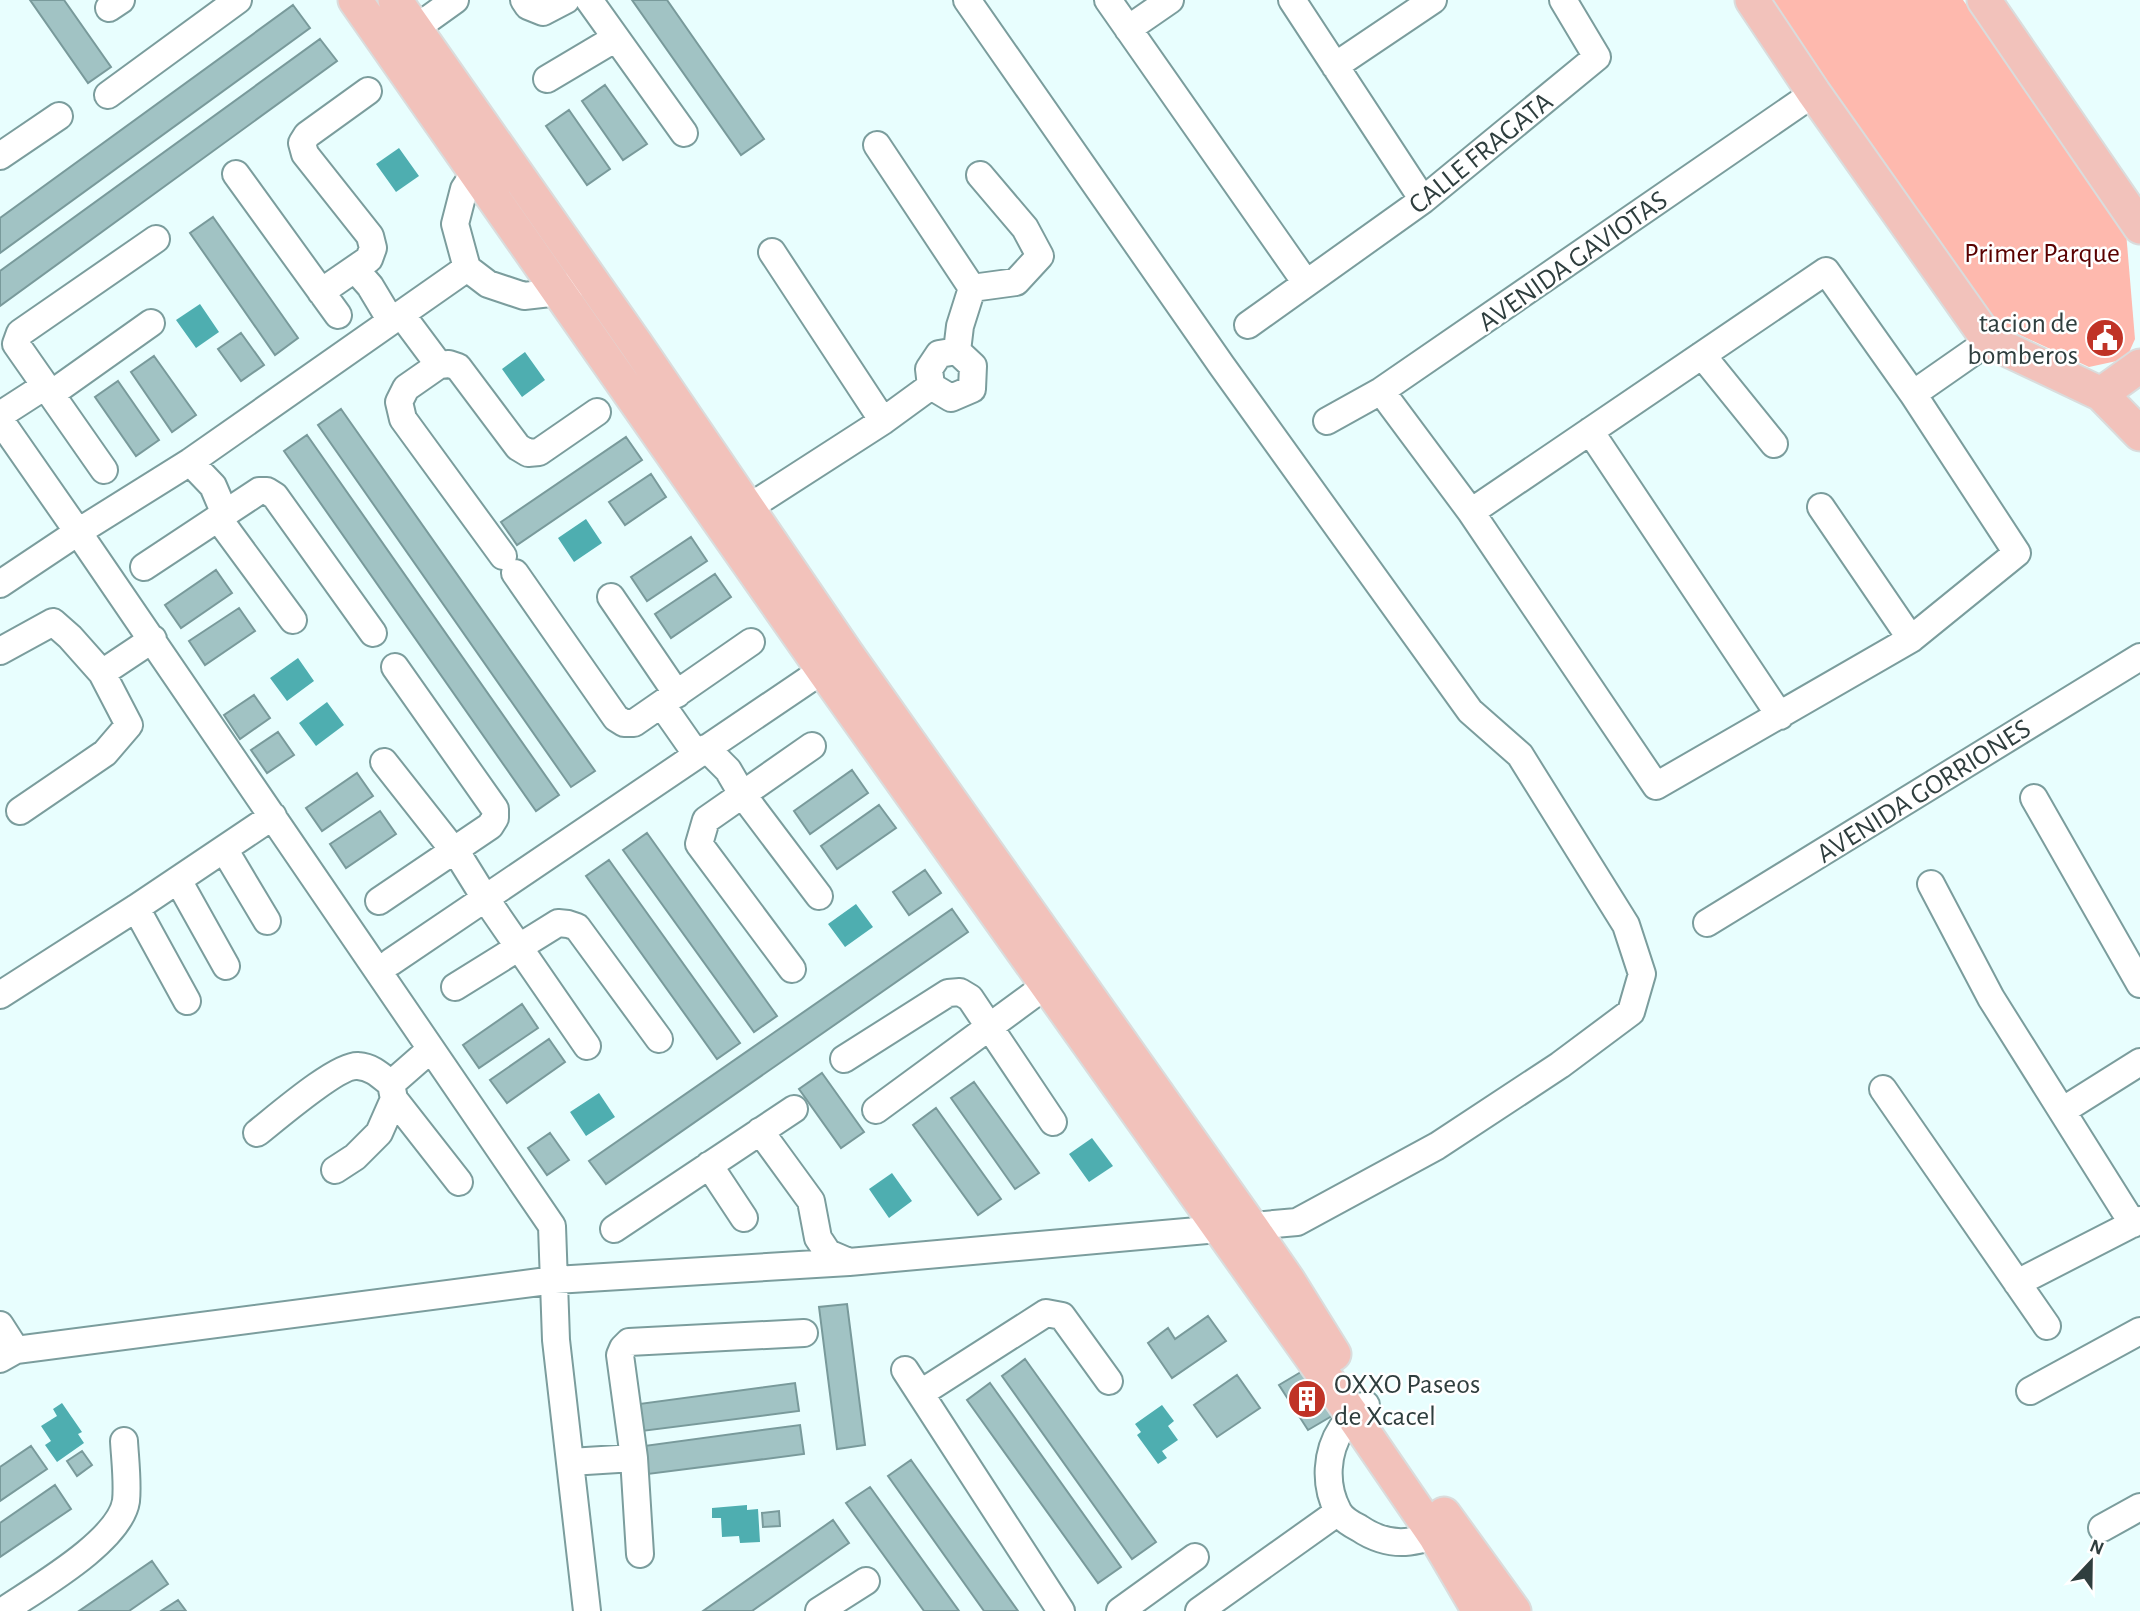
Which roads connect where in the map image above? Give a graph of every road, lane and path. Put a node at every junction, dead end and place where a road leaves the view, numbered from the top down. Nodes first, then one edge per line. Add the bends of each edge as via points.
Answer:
1 (238, 0) edge
2 (355, 0) edge
3 (395, 0) edge
4 (455, 0) edge
5 (524, 0) edge
6 (566, 0) edge
7 (589, 0) edge
8 (967, 0) edge
9 (1108, 0) edge
10 (1170, 0) edge
11 (1292, 0) edge
12 (1433, 0) edge
13 (1563, 0) edge
14 (1752, 0) edge
15 (1984, 0) edge
16 (415, 28) junction
17 (1128, 29) junction
18 (616, 38) junction
19 (1335, 66) junction
20 (547, 79) dead end
21 (368, 91) dead end
22 (1814, 93) junction
23 (108, 95) dead end
24 (59, 117) dead end
25 (684, 133) dead end
26 (877, 145) dead end
27 (502, 151) junction
28 (0, 156) edge
29 (475, 172) junction
30 (236, 174) dead end
31 (980, 174) dead end
32 (1423, 200) junction
33 (2140, 228) edge
34 (156, 239) dead end
35 (772, 252) dead end
36 (467, 268) junction
37 (362, 277) junction
38 (589, 277) junction
39 (1306, 283) junction
40 (972, 288) junction
41 (321, 292) junction
42 (559, 292) junction
43 (338, 315) dead end
44 (396, 317) junction
45 (151, 323) dead end
46 (1248, 325) dead end
47 (1989, 341) junction
48 (957, 351) junction
49 (1702, 355) junction
50 (439, 365) junction
51 (2140, 366) edge
52 (931, 386) junction
53 (1381, 391) junction
54 (41, 393) junction
55 (1913, 394) junction
56 (2101, 394) junction
57 (597, 412) dead end
58 (0, 417) edge
59 (883, 421) junction
60 (1328, 421) dead end
61 (1590, 431) junction
62 (2140, 434) edge
63 (1774, 444) dead end
64 (190, 462) junction
65 (104, 470) dead end
66 (1821, 507) dead end
67 (748, 508) junction
68 (1471, 512) junction
69 (222, 516) junction
70 (78, 532) junction
71 (144, 567) dead end
72 (0, 584) edge
73 (611, 597) dead end
74 (293, 620) dead end
75 (373, 633) dead end
76 (153, 639) junction
77 (1911, 639) junction
78 (751, 642) dead end
79 (0, 651) edge
80 (2140, 657) edge
81 (835, 662) junction
82 (395, 667) dead end
83 (102, 673) junction
84 (669, 699) junction
85 (1780, 716) junction
86 (812, 746) dead end
87 (702, 752) junction
88 (384, 762) dead end
89 (742, 794) junction
90 (2034, 798) dead end
91 (20, 811) dead end
92 (273, 816) junction
93 (224, 849) junction
94 (453, 851) junction
95 (178, 880) junction
96 (1931, 884) dead end
97 (819, 896) dead end
98 (485, 898) junction
99 (379, 901) dead end
100 (136, 908) junction
101 (267, 921) dead end
102 (1707, 923) dead end
103 (519, 947) junction
104 (391, 962) dead end
105 (226, 966) dead end
106 (792, 969) dead end
107 (1058, 977) junction
108 (2140, 984) edge
109 (455, 987) dead end
110 (0, 995) edge
111 (187, 1000) dead end
112 (990, 1028) junction
113 (659, 1039) dead end
114 (587, 1046) dead end
115 (432, 1049) junction
116 (844, 1059) dead end
117 (2140, 1062) edge
118 (1883, 1089) dead end
119 (393, 1091) junction
120 (794, 1109) dead end
121 (876, 1110) dead end
122 (2062, 1111) junction
123 (1053, 1122) dead end
124 (760, 1131) junction
125 (257, 1133) dead end
126 (709, 1166) junction
127 (335, 1170) dead end
128 (459, 1182) dead end
129 (744, 1217) dead end
130 (2137, 1222) edge
131 (1236, 1228) junction
132 (614, 1229) dead end
133 (849, 1262) junction
134 (555, 1280) junction
135 (2017, 1283) junction
136 (0, 1325) edge
137 (2047, 1326) dead end
138 (2140, 1331) edge
139 (804, 1333) dead end
140 (8, 1355) edge
141 (905, 1370) dead end
142 (1109, 1381) dead end
143 (2030, 1391) dead end
144 (921, 1393) junction
145 (1359, 1410) junction
146 (124, 1441) dead end
147 (634, 1458) junction
148 (570, 1462) junction
149 (2140, 1507) edge
150 (1338, 1512) junction
151 (2102, 1528) dead end
152 (1444, 1532) junction
153 (639, 1554) dead end
154 (1195, 1557) dead end
155 (866, 1581) dead end
156 (1129, 1608) edge
157 (3, 1611) edge
158 (587, 1611) edge
159 (820, 1611) edge
160 (1061, 1611) edge
161 (1199, 1611) edge
162 (1479, 1611) edge
163 (1514, 1611) edge

1 - 23 street
2 - 29 main road
3 - 16 main road
4 - 16 street
5 - 6 street via 543,12
7 - 18 street
8 - 131 street via 1470,711 1520,755 1626,925 1642,974 1630,1012 1560,1065 1437,1146 1297,1222
9 - 17 street
10 - 17 street
11 - 19 street
12 - 19 street
13 - 32 street, CALLE FRAGATA via 1597,57
14 - 22 main road
15 - 33 main road
16 - 27 main road
17 - 39 street
18 - 20 street
18 - 25 street
19 - 32 street
21 - 37 street via 307,135 302,144 305,154 370,236 373,248
22 - 47 main road
22 - 53 street, AVENIDA GAVIOTAS
24 - 28 street
26 - 40 street
27 - 29 street
27 - 38 main road
29 - 36 street via 464,189 455,224
29 - 42 main road
30 - 41 street
31 - 40 street via 1025,228 1040,256 1016,282
32 - 39 street, CALLE FRAGATA
34 - 54 street via 20,334 16,344
35 - 59 street
36 - 42 street via 488,284 524,296
36 - 44 street
37 - 41 street
37 - 44 street
38 - 42 street
38 - 67 main road
39 - 46 street, CALLE FRAGATA
40 - 48 street
41 - 43 street
42 - 81 main road
44 - 50 street
44 - 64 street
45 - 54 street
47 - 55 street
47 - 56 main road
48 - 52 street via 939,354 929,369
48 - 52 street via 973,366 972,388 951,398
49 - 55 street via 1826,271
49 - 61 street
49 - 63 street
50 - 57 street via 458,367 518,447 528,453 539,452
50 - 84 street via 406,388 399,402 403,419 616,718 634,723
51 - 56 main road
52 - 59 street
53 - 60 street, AVENIDA GAVIOTAS
53 - 68 street
54 - 58 street
54 - 65 street
55 - 77 street via 2017,553
56 - 62 main road
58 - 70 street
59 - 67 street
61 - 68 street
61 - 85 street
64 - 69 street via 213,486
64 - 70 street
66 - 77 street
67 - 81 main road
68 - 85 street via 1656,786
69 - 71 street
69 - 74 street
69 - 75 street via 259,491 275,496
70 - 72 street
70 - 76 street
73 - 84 street
76 - 83 street
76 - 92 street
77 - 85 street
78 - 84 street
79 - 83 street via 52,622
80 - 102 street, AVENIDA GORRIONES
81 - 87 street
81 - 107 main road
82 - 94 street via 495,809 490,826
83 - 91 street via 129,725 105,753
84 - 87 street
86 - 89 street
87 - 89 street via 728,770
87 - 98 street
88 - 94 street
89 - 97 street
89 - 106 street via 706,820 699,844
90 - 108 street
92 - 93 street
92 - 115 street
93 - 95 street
93 - 101 street
94 - 98 street
94 - 99 street
95 - 100 street
95 - 105 street
96 - 122 street via 1991,998
98 - 103 street
98 - 104 street
100 - 110 street
100 - 111 street
103 - 109 street
103 - 113 street via 558,923 578,928
103 - 114 street
107 - 112 street
107 - 131 main road
112 - 116 street via 970,998 960,992 948,993
112 - 121 street
112 - 123 street
115 - 119 street
115 - 134 street via 552,1226
117 - 122 street
118 - 135 street
119 - 125 street via 372,1069 354,1065 331,1076
119 - 127 street via 379,1133
119 - 128 street
120 - 124 street
122 - 130 street
124 - 126 street
124 - 133 street via 811,1201 818,1238 828,1253
126 - 129 street
126 - 132 street
130 - 135 street
131 - 133 street
131 - 145 main road
133 - 134 street
134 - 140 street
134 - 148 street via 556,1340
135 - 137 street
136 - 140 street
138 - 143 street
139 - 147 street via 629,1342 620,1355
141 - 144 street
142 - 144 street via 1062,1317 1046,1313
144 - 160 street
145 - 150 street via 1343,1426 1328,1465
145 - 152 main road
146 - 157 street via 126,1501 117,1523 99,1544
147 - 148 street
147 - 153 street
148 - 158 street
149 - 151 street
150 - 152 street via 1384,1540 1404,1542
150 - 161 street
152 - 162 main road
152 - 163 main road
154 - 156 street
155 - 159 street

